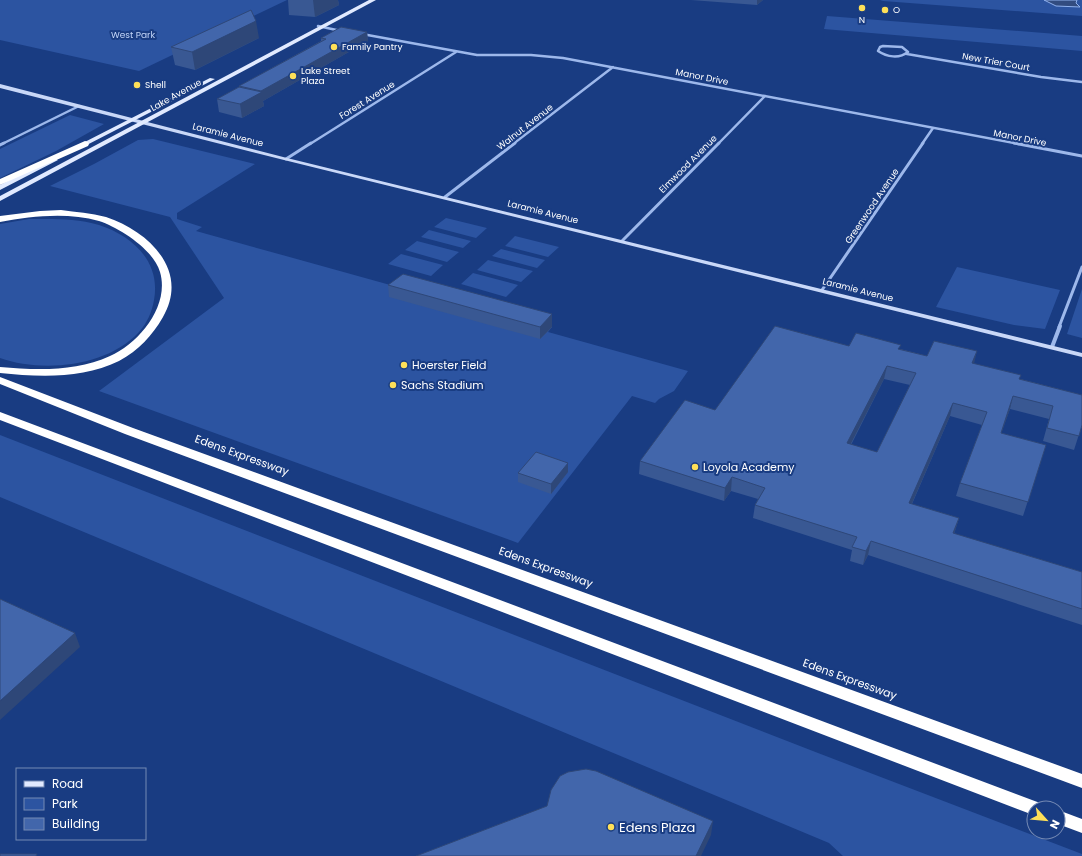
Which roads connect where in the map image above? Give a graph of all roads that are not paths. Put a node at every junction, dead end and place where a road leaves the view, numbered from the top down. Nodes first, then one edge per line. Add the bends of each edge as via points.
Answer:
1 (373, 0) edge
2 (320, 27) junction
3 (344, 31) edge
4 (357, 33) edge
5 (456, 52) junction
6 (907, 54) junction
7 (613, 67) junction
8 (1082, 82) edge
9 (0, 86) edge
10 (765, 96) junction
11 (79, 106) junction
12 (132, 120) junction
13 (145, 123) junction
14 (933, 128) junction
15 (85, 144) junction
16 (0, 145) edge
17 (1082, 156) edge
18 (286, 159) junction
19 (0, 182) edge
20 (0, 188) edge
21 (445, 197) junction
22 (0, 200) edge
23 (0, 219) edge
24 (622, 241) junction
25 (1082, 267) edge
26 (822, 290) junction
27 (1052, 347) junction
28 (1082, 355) edge
29 (0, 370) edge
30 (0, 380) edge
31 (0, 416) edge
32 (1082, 781) edge
33 (1026, 805) edge
34 (1066, 820) edge
35 (1082, 826) edge

1 - 2 main road, Lake Avenue
2 - 3 street
2 - 12 main road, Lake Avenue
2 - 13 main road, Lake Avenue
4 - 5 street, Manor Drive
5 - 7 street, Manor Drive via 491,56 552,56
5 - 18 street, Forest Avenue
6 - 6 street, New Trier Court via 908,51 897,46 878,49 882,54 891,56
6 - 8 street, New Trier Court
7 - 10 street, Manor Drive
7 - 21 street, Walnut Avenue
9 - 11 street, Laramie Avenue
10 - 14 street, Manor Drive
10 - 24 street, Elmwood Avenue
11 - 12 street, Laramie Avenue
11 - 16 street
12 - 13 street, Laramie Avenue
12 - 15 main road, Lake Avenue
13 - 18 street, Laramie Avenue
13 - 22 main road, Lake Avenue
14 - 17 street, Manor Drive
14 - 26 street, Greenwood Avenue
15 - 19 highway
15 - 20 main road, Lake Avenue
18 - 21 street, Laramie Avenue
21 - 24 street, Laramie Avenue
23 - 29 highway via 26,214 65,214 118,224 144,242 163,266 166,276 164,305 148,334 135,347 93,366 74,370 47,373
24 - 26 street, Laramie Avenue
25 - 27 street
26 - 27 street, Laramie Avenue
27 - 28 street, Laramie Avenue
30 - 32 highway, Edens Expressway via 137,434
31 - 33 highway
34 - 35 highway

